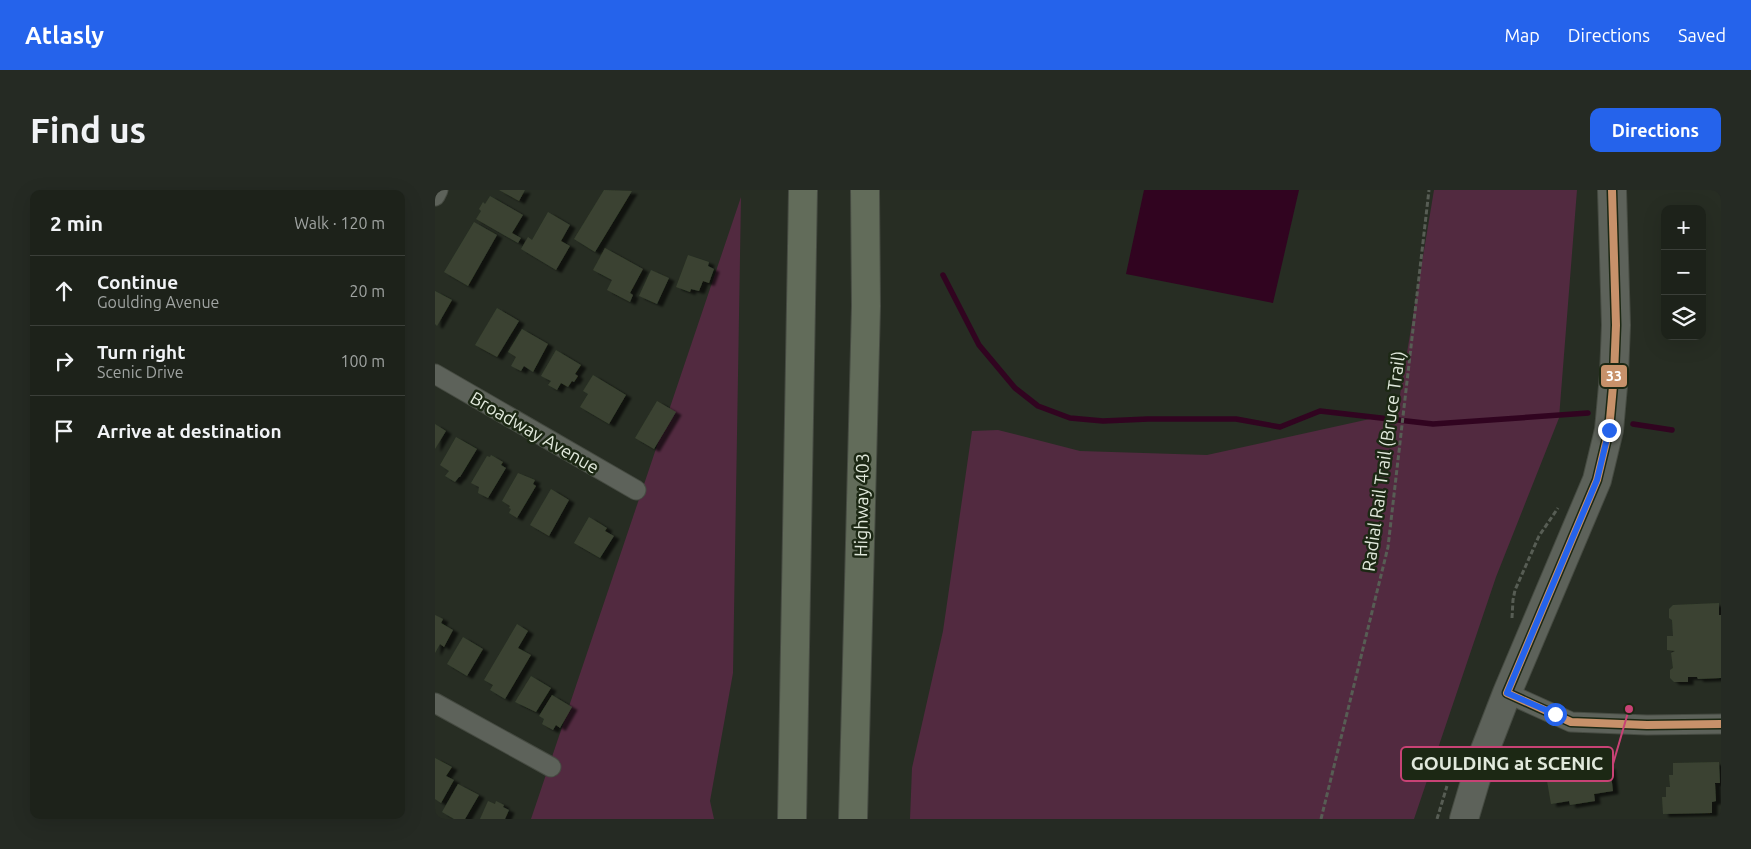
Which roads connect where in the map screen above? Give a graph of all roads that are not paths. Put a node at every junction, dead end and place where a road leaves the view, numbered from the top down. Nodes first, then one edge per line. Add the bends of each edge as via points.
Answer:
1 (439, 190) edge
2 (803, 190) edge
3 (865, 190) edge
4 (1612, 190) edge
5 (435, 196) edge
6 (435, 374) edge
7 (636, 490) dead end
8 (1507, 693) junction
9 (435, 703) edge
10 (1721, 724) edge
11 (551, 767) dead end
12 (792, 819) edge
13 (853, 819) edge
14 (1464, 819) edge

1 - 5 street
2 - 12 highway
3 - 13 highway, Highway 403 via 866,306
4 - 8 street via 1616,325 1609,430 1597,480
6 - 7 street, Broadway Avenue
8 - 10 street via 1571,722
8 - 14 street via 1483,755
9 - 11 street

